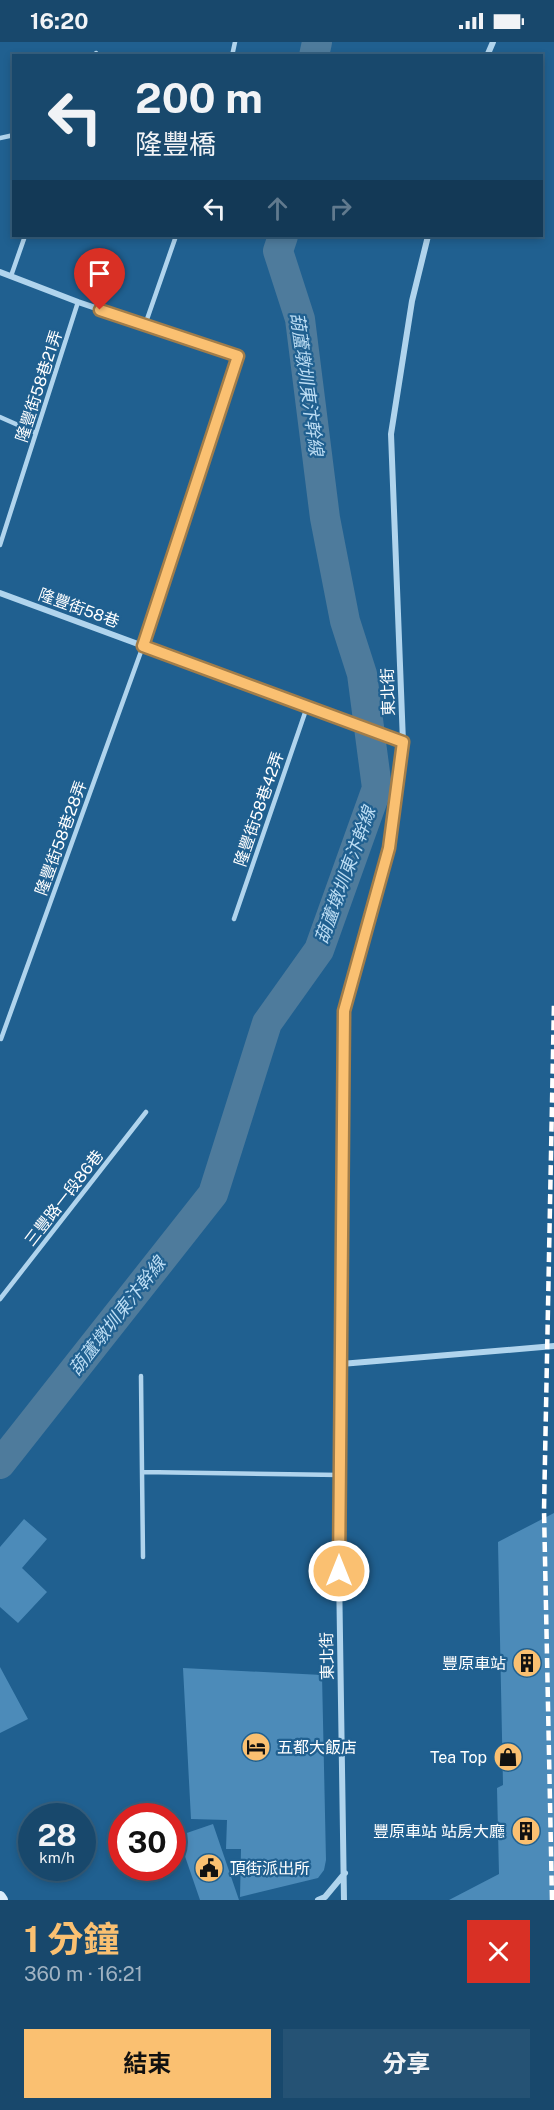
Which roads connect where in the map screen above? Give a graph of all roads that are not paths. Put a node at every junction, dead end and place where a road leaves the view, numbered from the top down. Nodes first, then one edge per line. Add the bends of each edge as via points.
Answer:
1 (25, 237) edge
2 (176, 237) edge
3 (428, 237) edge
4 (0, 272) edge
5 (11, 276) junction
6 (78, 302) junction
7 (144, 325) junction
8 (0, 417) edge
9 (36, 433) junction
10 (0, 545) edge
11 (0, 593) edge
12 (143, 646) junction
13 (307, 707) junction
14 (403, 742) junction
15 (234, 919) dead end
16 (1, 1039) edge
17 (146, 1112) dead end
18 (0, 1299) edge
19 (554, 1346) edge
20 (340, 1364) junction
21 (141, 1376) dead end
22 (142, 1472) junction
23 (340, 1475) junction
24 (143, 1557) dead end
25 (345, 1872) junction
26 (318, 1900) edge
27 (344, 1900) edge

1 - 5 lane
2 - 7 lane
3 - 14 street, 東北街 via 412,302 391,434
4 - 5 street
5 - 6 street
6 - 7 street
6 - 9 lane, 隆豐街58巷21弄
7 - 12 street via 238,356
8 - 9 lane
9 - 10 lane, 隆豐街58巷21弄
11 - 12 street, 隆豐街58巷
12 - 13 street, 隆豐街58巷
12 - 16 lane, 隆豐街58巷28弄
13 - 14 street, 隆豐街58巷
13 - 15 lane, 隆豐街58巷42弄
14 - 20 street, 東北街 via 389,848 344,1011
17 - 18 lane, 三豐路一段86巷
19 - 20 street
20 - 23 street, 東北街
21 - 22 lane
22 - 23 lane
22 - 24 lane
23 - 25 street, 東北街
25 - 26 street
25 - 27 street, 東北街

